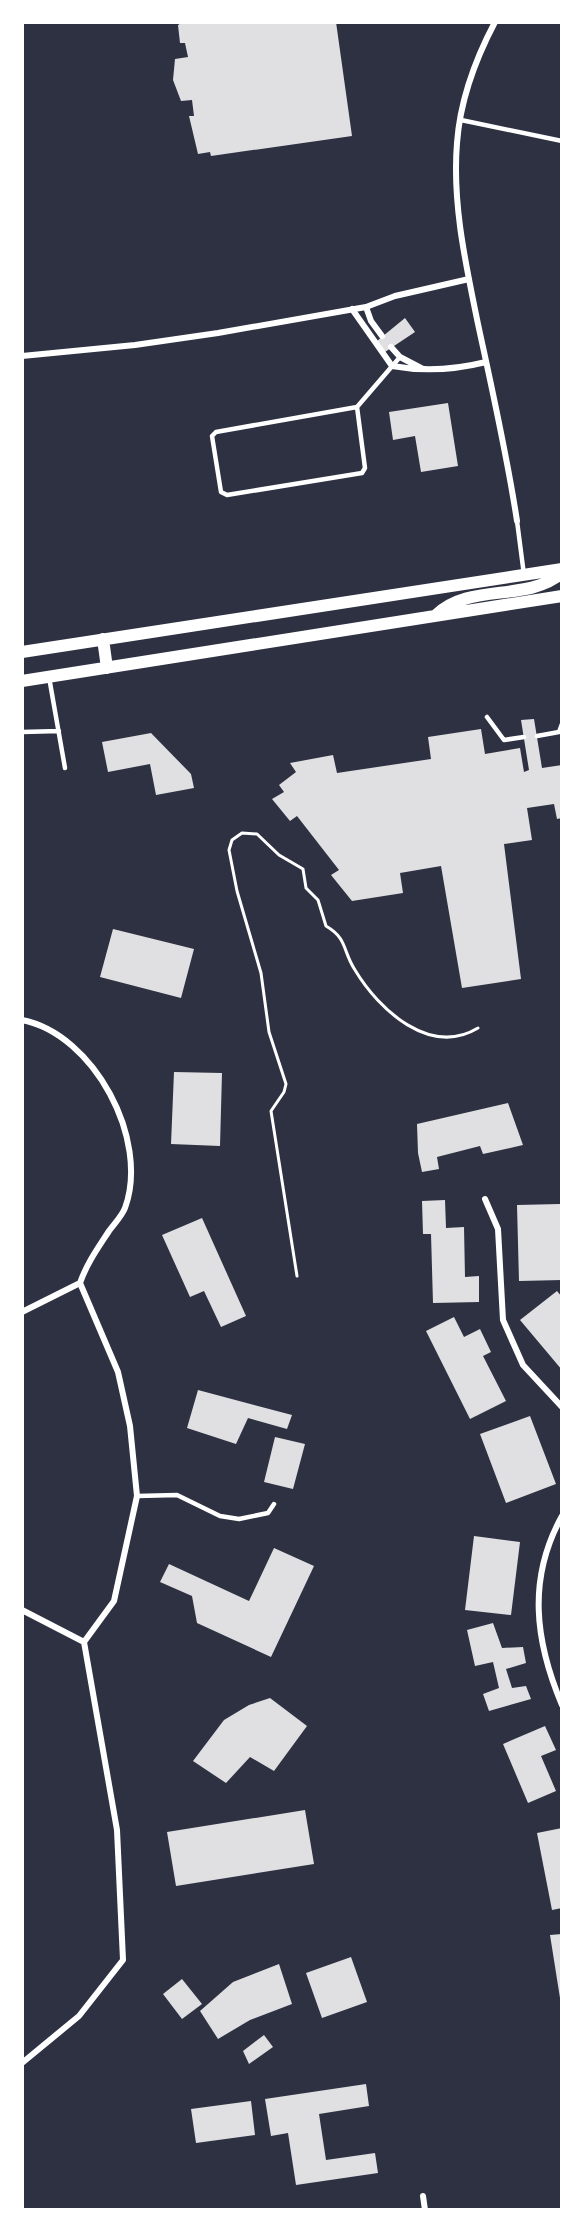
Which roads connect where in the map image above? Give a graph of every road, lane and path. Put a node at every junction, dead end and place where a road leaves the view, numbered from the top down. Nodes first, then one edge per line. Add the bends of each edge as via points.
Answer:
1 (495, 22) edge
2 (461, 120) junction
3 (561, 141) edge
4 (469, 279) junction
5 (366, 307) junction
6 (352, 309) junction
7 (382, 336) dead end
8 (391, 347) dead end
9 (22, 356) edge
10 (400, 357) junction
11 (486, 362) junction
12 (392, 366) junction
13 (427, 370) junction
14 (357, 407) junction
15 (517, 521) joint
16 (561, 571) edge
17 (524, 575) junction
18 (561, 596) edge
19 (436, 615) junction
20 (103, 639) junction
21 (22, 652) edge
22 (107, 668) junction
23 (49, 677) junction
24 (22, 681) edge
25 (487, 717) dead end
26 (561, 724) edge
27 (59, 731) junction
28 (22, 732) edge
29 (537, 736) dead end
30 (524, 737) dead end
31 (64, 768) dead end
32 (22, 1020) edge
33 (478, 1028) dead end
34 (485, 1199) dead end
35 (297, 1276) dead end
36 (80, 1283) junction
37 (22, 1312) edge
38 (561, 1407) edge
39 (137, 1496) junction
40 (274, 1504) dead end
41 (561, 1516) edge
42 (22, 1611) edge
43 (84, 1642) junction
44 (561, 1705) edge
45 (22, 2063) edge
46 (423, 2196) dead end
47 (425, 2210) edge

1 - 2 street via 468,85
2 - 3 lane
2 - 4 street via 456,192
4 - 5 street via 395,296
4 - 11 street
5 - 6 street
5 - 7 street
6 - 9 street via 135,345
6 - 12 street
8 - 10 street
10 - 12 lane
10 - 13 street
11 - 13 street
11 - 15 street
12 - 13 street
12 - 14 lane
14 - 14 lane via 365,468 362,473 227,495 221,492 212,436 216,432
15 - 17 lane
16 - 17 main road
16 - 19 main road via 549,584 458,600
17 - 20 main road
18 - 19 main road
19 - 22 main road
20 - 21 main road
20 - 22 main road
22 - 23 main road
23 - 24 main road
23 - 27 lane
25 - 30 lane via 504,740
26 - 29 lane via 559,732
27 - 28 lane
27 - 31 lane
32 - 36 street via 70,1044 91,1063 108,1087 128,1149 130,1186 124,1209 86,1265
33 - 35 path via 467,1035 444,1037 421,1032 400,1019 370,992 352,965 340,934 326,926 318,900 306,888 303,868 279,855 257,834 245,832 232,840 237,891 261,973 268,1032 286,1084 271,1111
34 - 38 street via 498,1229 503,1320 524,1365
36 - 37 street
36 - 39 street via 118,1372 130,1426
39 - 40 lane via 177,1495 220,1516 239,1519 268,1513
39 - 43 street via 114,1601
41 - 44 street via 544,1559 537,1605 544,1654
42 - 43 street
43 - 45 street via 117,1830 123,1960 79,2016
46 - 47 street

